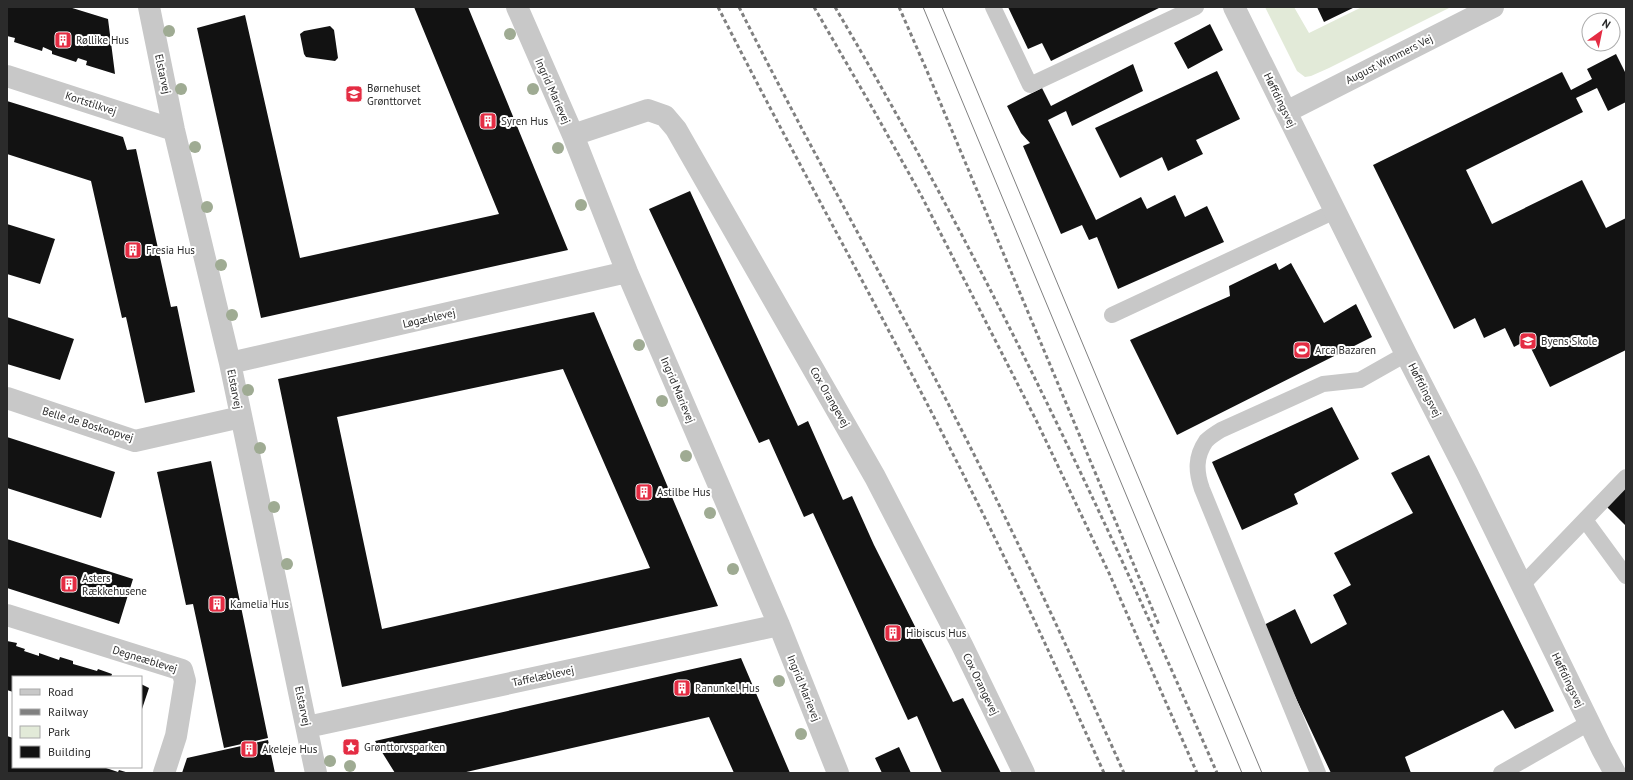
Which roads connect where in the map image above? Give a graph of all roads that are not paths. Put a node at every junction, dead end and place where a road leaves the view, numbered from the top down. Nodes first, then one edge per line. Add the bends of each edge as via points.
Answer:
1 (149, 7) edge
2 (517, 7) edge
3 (993, 7) edge
4 (1196, 7) edge
5 (1234, 7) edge
6 (1493, 7) edge
7 (7, 76) edge
8 (1286, 112) junction
9 (174, 130) junction
10 (573, 135) junction
11 (1335, 210) junction
12 (627, 272) junction
13 (1112, 315) dead end
14 (1406, 354) junction
15 (230, 363) junction
16 (7, 398) edge
17 (241, 417) junction
18 (1626, 477) edge
19 (1585, 520) junction
20 (1626, 576) edge
21 (1522, 585) junction
22 (7, 615) edge
23 (779, 625) junction
24 (1589, 723) junction
25 (307, 727) junction
26 (164, 773) edge
27 (316, 773) edge
28 (838, 773) edge
29 (1024, 773) edge
30 (1318, 773) edge
31 (1501, 773) edge
32 (1615, 773) edge

1 - 9 street, Elstarvej
2 - 10 street, Ingrid Marievej
3 - 4 lane via 1030,84
5 - 8 street, Høffdingsvej
6 - 8 street, August Wimmers Vej
7 - 9 street, Kortstilkvej
8 - 11 street, Høffdingsvej
9 - 15 street, Elstarvej
10 - 12 street, Ingrid Marievej
10 - 29 street, Cox Orangevej via 648,110 665,116 676,129 875,477 962,645
11 - 13 lane
11 - 14 street, Høffdingsvej
12 - 15 street, Løgæblevej
12 - 23 street, Ingrid Marievej
14 - 21 street, Høffdingsvej
14 - 30 lane via 1360,380 1324,384 1221,430 1207,441 1199,455 1197,472 1202,489
15 - 17 street, Elstarvej
16 - 17 street, Belle de Boskoopvej via 135,441
17 - 25 street, Elstarvej
18 - 19 lane
19 - 20 lane
19 - 21 lane
21 - 24 street, Høffdingsvej
22 - 26 street, Degneæblevej via 182,670 186,681 176,736
23 - 25 street, Taffelæblevej
23 - 28 street, Ingrid Marievej
24 - 31 lane
24 - 32 street, Høffdingsvej
25 - 27 street, Elstarvej

